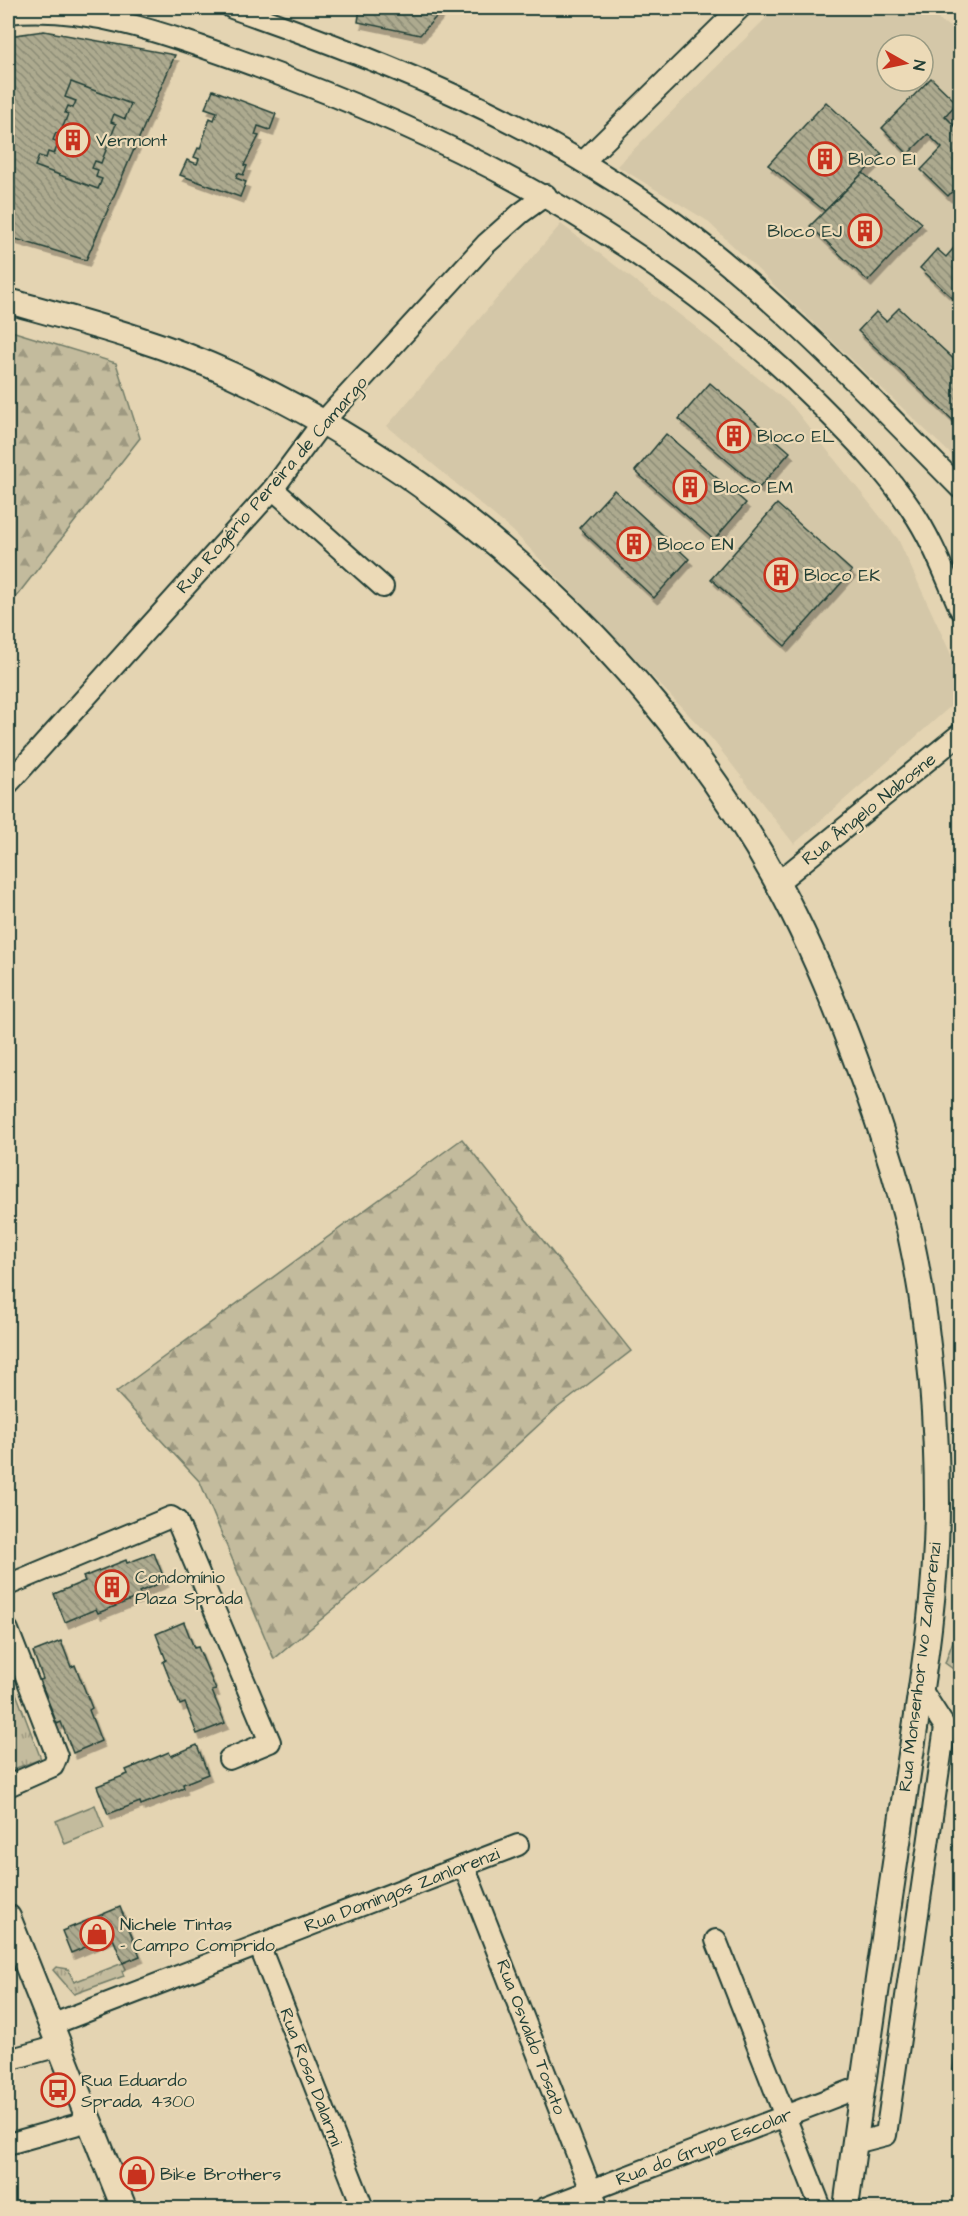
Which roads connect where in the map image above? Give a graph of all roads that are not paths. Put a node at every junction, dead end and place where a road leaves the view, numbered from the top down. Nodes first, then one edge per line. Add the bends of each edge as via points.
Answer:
1 (232, 8) edge
2 (740, 8) edge
3 (8, 13) edge
4 (584, 162) junction
5 (546, 195) junction
6 (8, 301) edge
7 (322, 423) junction
8 (960, 488) edge
9 (273, 489) junction
10 (383, 587) dead end
11 (960, 609) edge
12 (960, 734) edge
13 (8, 784) edge
14 (777, 883) junction
15 (8, 1585) edge
16 (8, 1630) edge
17 (920, 1688) junction
18 (229, 1759) dead end
19 (8, 1786) edge
20 (518, 1845) dead end
21 (464, 1866) junction
22 (8, 1917) edge
23 (716, 1940) dead end
24 (259, 1945) junction
25 (55, 2036) junction
26 (8, 2060) edge
27 (863, 2086) junction
28 (785, 2116) junction
29 (89, 2121) junction
30 (855, 2143) junction
31 (8, 2144) edge
32 (594, 2200) edge
33 (124, 2208) edge
34 (363, 2208) edge
35 (545, 2208) edge
36 (821, 2208) edge
37 (846, 2208) edge

1 - 4 street via 320,38 456,94
2 - 4 street
3 - 5 street via 64,14 112,22 205,48 302,82 379,115
4 - 8 street via 674,223 762,294 823,349
5 - 7 street, Rua Rogério Pereira de Camargo via 486,244
5 - 11 street via 712,309 808,393 911,508
6 - 7 main road, Rua Monsenhor Ivo Zanlorenzi via 185,356
7 - 9 street, Rua Rogério Pereira de Camargo
7 - 14 main road, Rua Monsenhor Ivo Zanlorenzi via 459,512 573,615 683,740 737,815
9 - 10 street
9 - 13 street, Rua Rogério Pereira de Camargo
12 - 14 street, Rua Ângelo Nabosne
14 - 17 main road, Rua Monsenhor Ivo Zanlorenzi via 816,961 875,1110 915,1256 930,1372 937,1506 932,1594
15 - 18 street via 171,1517 177,1521 270,1742
16 - 19 street via 57,1756 54,1766
17 - 27 main road, Rua Monsenhor Ivo Zanlorenzi
17 - 30 street via 945,1727 944,1736 886,2135
20 - 21 street, Rua Domingos Zanlorenzi
21 - 24 street, Rua Domingos Zanlorenzi
21 - 32 street, Rua Osvaldo Tosato
22 - 25 main road
23 - 28 street
24 - 25 street, Rua Domingos Zanlorenzi
24 - 34 street, Rua Rosa Dalarmi
25 - 26 street, Rua Domingos Zanlorenzi
25 - 29 main road
27 - 28 street, Rua do Grupo Escolar
27 - 30 main road, Rua Monsenhor Ivo Zanlorenzi
28 - 32 street, Rua do Grupo Escolar
28 - 36 street
29 - 31 street
29 - 33 main road
30 - 37 main road, Rua Monsenhor Ivo Zanlorenzi
32 - 35 street, Rua do Grupo Escolar

